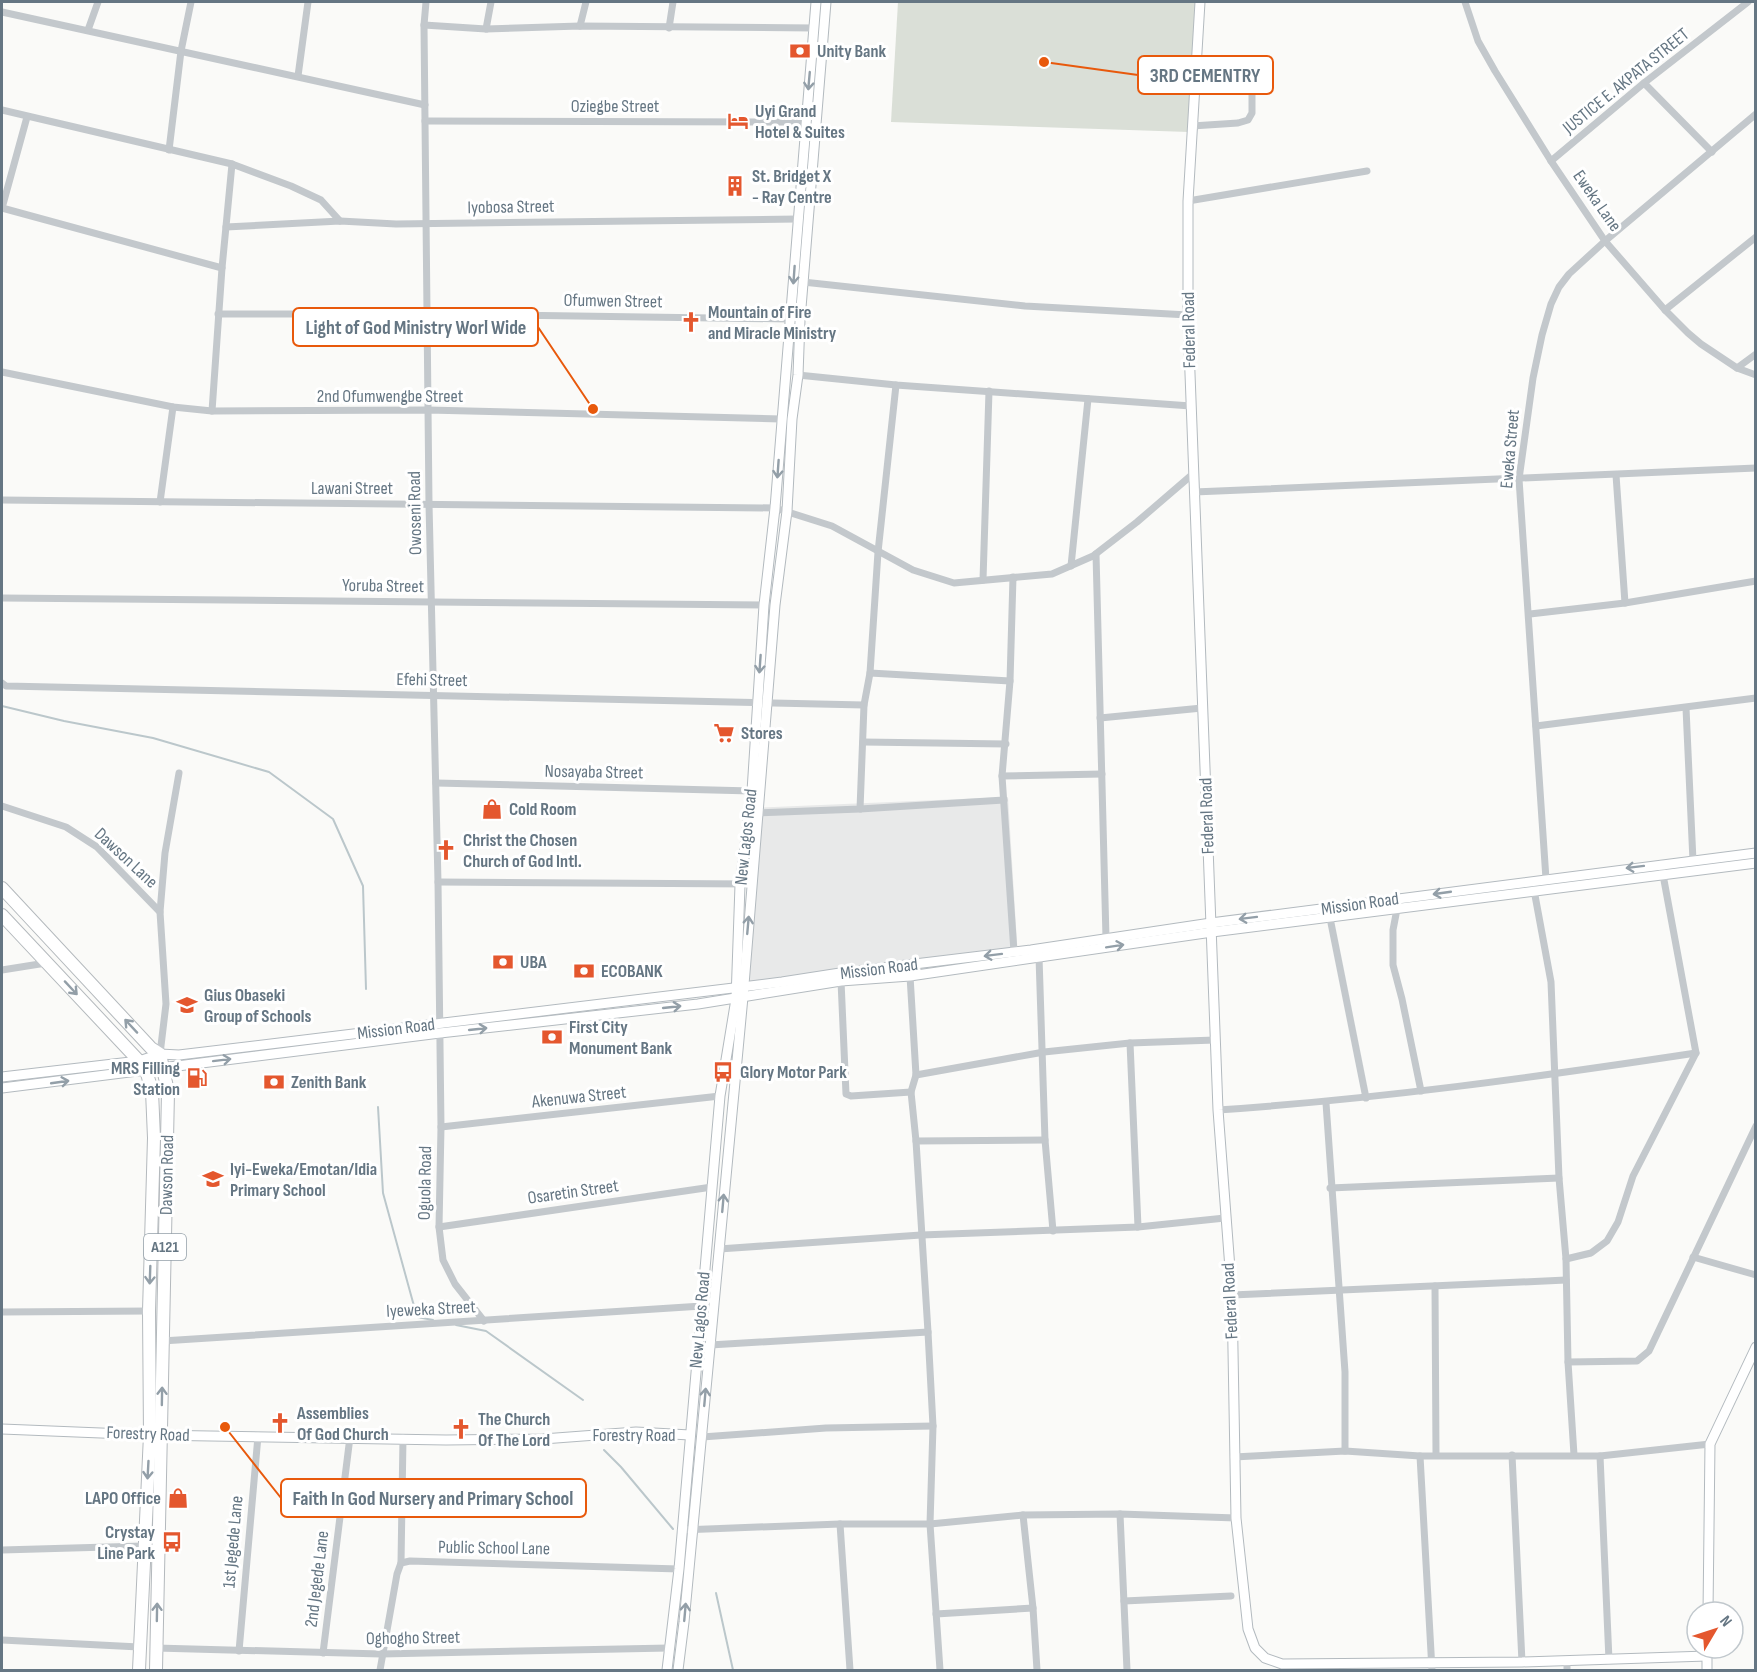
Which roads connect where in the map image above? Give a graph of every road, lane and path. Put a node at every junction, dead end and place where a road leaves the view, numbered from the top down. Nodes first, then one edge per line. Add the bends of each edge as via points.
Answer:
1 (98, 2) edge
2 (190, 2) edge
3 (308, 2) edge
4 (426, 2) edge
5 (491, 2) edge
6 (586, 2) edge
7 (673, 2) edge
8 (816, 2) edge
9 (826, 2) edge
10 (1200, 2) edge
11 (1465, 2) edge
12 (1748, 2) edge
13 (2, 12) edge
14 (424, 25) junction
15 (580, 26) junction
16 (669, 28) junction
17 (814, 28) junction
18 (486, 29) junction
19 (87, 30) junction
20 (181, 51) junction
21 (298, 76) junction
22 (1252, 81) dead end
23 (1644, 83) junction
24 (425, 105) junction
25 (2, 110) edge
26 (1755, 114) edge
27 (27, 117) junction
28 (425, 121) junction
29 (805, 122) junction
30 (1192, 126) junction
31 (169, 150) junction
32 (1712, 152) junction
33 (1551, 162) junction
34 (232, 164) junction
35 (1367, 171) dead end
36 (1188, 201) junction
37 (2, 208) edge
38 (797, 219) junction
39 (340, 221) junction
40 (426, 223) junction
41 (226, 228) junction
42 (1755, 237) edge
43 (1605, 241) junction
44 (222, 268) junction
45 (803, 282) junction
46 (1665, 310) junction
47 (218, 314) junction
48 (427, 314) junction
49 (1188, 315) junction
50 (790, 319) junction
51 (1755, 354) edge
52 (1737, 368) junction
53 (2, 372) edge
54 (798, 375) junction
55 (1755, 375) edge
56 (896, 385) junction
57 (989, 391) junction
58 (1088, 399) junction
59 (1191, 406) junction
60 (173, 407) junction
61 (428, 410) junction
62 (212, 411) junction
63 (781, 419) junction
64 (1755, 468) edge
65 (1194, 473) junction
66 (1616, 475) junction
67 (1519, 479) junction
68 (1194, 492) junction
69 (2, 500) edge
70 (160, 502) junction
71 (429, 504) junction
72 (775, 508) junction
73 (787, 511) junction
74 (878, 552) junction
75 (1096, 554) junction
76 (1071, 566) junction
77 (1013, 577) junction
78 (983, 580) junction
79 (1755, 581) edge
80 (2, 598) edge
81 (432, 602) junction
82 (1625, 603) junction
83 (764, 605) junction
84 (1530, 615) junction
85 (870, 673) junction
86 (1010, 681) junction
87 (2, 683) edge
88 (433, 696) junction
89 (1755, 698) edge
90 (762, 701) junction
91 (864, 705) junction
92 (1202, 708) junction
93 (1686, 708) junction
94 (1100, 718) junction
95 (1536, 726) junction
96 (863, 742) junction
97 (1006, 744) junction
98 (179, 773) dead end
99 (1102, 774) junction
100 (1002, 776) junction
101 (436, 783) junction
102 (752, 791) junction
103 (1004, 800) junction
104 (2, 806) edge
105 (860, 809) junction
106 (749, 812) junction
107 (759, 813) junction
108 (1755, 853) edge
109 (1693, 861) junction
110 (1755, 863) edge
111 (1662, 869) junction
112 (1546, 879) junction
113 (438, 882) junction
114 (752, 884) junction
115 (740, 885) junction
116 (2, 888) edge
117 (1534, 890) junction
118 (1397, 909) junction
119 (160, 912) junction
120 (2, 915) edge
121 (1330, 918) junction
122 (1211, 927) junction
123 (1106, 939) junction
124 (1014, 952) junction
125 (1039, 957) junction
126 (47, 962) junction
127 (2, 970) edge
128 (910, 976) junction
129 (842, 981) junction
130 (740, 987) junction
131 (740, 998) junction
132 (439, 1028) junction
133 (1215, 1040) junction
134 (1130, 1043) junction
135 (1044, 1052) junction
136 (1696, 1053) junction
137 (160, 1054) junction
138 (143, 1065) junction
139 (164, 1068) junction
140 (1555, 1074) junction
141 (916, 1075) junction
142 (2, 1077) edge
143 (2, 1088) edge
144 (1420, 1091) junction
145 (910, 1092) junction
146 (720, 1096) junction
147 (1366, 1098) junction
148 (1326, 1103) junction
149 (1218, 1110) junction
150 (1755, 1126) edge
151 (441, 1127) junction
152 (1045, 1140) junction
153 (916, 1141) junction
154 (1559, 1178) junction
155 (712, 1187) junction
156 (1330, 1188) junction
157 (1225, 1218) junction
158 (439, 1227) junction
159 (1138, 1227) junction
160 (1053, 1231) junction
161 (921, 1235) junction
162 (719, 1249) junction
163 (1694, 1257) junction
164 (1566, 1259) junction
165 (1755, 1275) edge
166 (1566, 1280) junction
167 (1435, 1286) junction
168 (1338, 1290) junction
169 (1232, 1294) junction
170 (702, 1306) junction
171 (149, 1311) junction
172 (2, 1312) edge
173 (484, 1321) junction
174 (928, 1332) junction
175 (162, 1341) junction
176 (710, 1345) junction
177 (1755, 1347) edge
178 (1568, 1362) junction
179 (933, 1426) junction
180 (2, 1429) edge
181 (156, 1435) junction
182 (690, 1435) junction
183 (258, 1436) junction
184 (350, 1437) junction
185 (702, 1437) junction
186 (403, 1438) junction
187 (1710, 1444) junction
188 (1345, 1451) junction
189 (1420, 1455) junction
190 (1436, 1455) junction
191 (1512, 1455) junction
192 (1574, 1455) junction
193 (1600, 1456) junction
194 (1234, 1457) junction
195 (1120, 1514) junction
196 (1023, 1515) junction
197 (1236, 1518) junction
198 (840, 1524) junction
199 (930, 1524) junction
200 (681, 1530) junction
201 (693, 1530) junction
202 (143, 1546) junction
203 (2, 1550) edge
204 (401, 1563) junction
205 (679, 1569) junction
206 (1231, 1596) dead end
207 (1708, 1600) edge
208 (1124, 1601) junction
209 (1033, 1608) junction
210 (936, 1614) junction
211 (2, 1640) edge
212 (139, 1647) junction
213 (156, 1648) junction
214 (669, 1648) junction
215 (239, 1651) junction
216 (323, 1653) junction
217 (381, 1653) junction
218 (1685, 1654) edge
219 (1609, 1660) junction
220 (1522, 1662) junction
221 (1432, 1666) edge
222 (1567, 1666) edge
223 (1353, 1667) edge
224 (139, 1671) edge
225 (156, 1671) edge
226 (380, 1671) edge
227 (667, 1671) edge
228 (678, 1671) edge
229 (850, 1671) edge
230 (940, 1671) edge
231 (1037, 1671) edge
232 (1127, 1671) edge

1 - 19 street
2 - 20 street
3 - 21 street
4 - 14 street, Owoseni Road
5 - 18 street
6 - 15 street
7 - 16 street
8 - 17 street, New Lagos Road
9 - 45 street, New Lagos Road
10 - 30 street, Federal Road
11 - 33 street, Eweka Lane via 1478,41
12 - 23 street, JUSTICE E. AKPATA STREET
13 - 19 street
14 - 18 street
14 - 24 street, Owoseni Road
15 - 16 street
15 - 18 street
16 - 17 street
17 -> 29 street, New Lagos Road
19 - 20 street
20 - 21 street
20 - 31 street
21 - 24 street
22 - 30 street via 1252,114 1248,120
23 - 32 street
23 - 33 street, JUSTICE E. AKPATA STREET
24 - 28 street, Owoseni Road
25 - 27 street
26 - 32 street, Eweka Street
27 - 31 street
27 - 37 street
28 - 29 street, Oziegbe Street
28 - 40 street, Owoseni Road
29 - 38 street, New Lagos Road
30 - 36 street, Federal Road
31 - 34 street
32 - 43 street, Eweka Street
33 - 43 street, Eweka Lane
34 - 39 street via 321,200
34 - 41 street
35 - 36 street
36 - 49 street, Federal Road
37 - 44 street
38 - 40 street, Iyobosa Street
38 -> 50 street, New Lagos Road
39 - 40 street, Iyobosa Street
39 - 41 street, Iyobosa Street
40 - 48 street, Owoseni Road
41 - 44 street
42 - 46 street
43 - 46 street, Eweka Lane
43 - 67 street, Eweka Street via 1569,274 1551,304 1533,378
44 - 47 street
45 - 49 street via 1025,306
45 - 54 street, New Lagos Road
46 - 52 street, Eweka Lane via 1701,344
47 - 48 street, Ofumwen Street
47 - 62 street
48 - 50 street, Ofumwen Street
48 - 61 street, Owoseni Road
49 - 59 street, Federal Road
50 - 63 street, New Lagos Road
51 - 52 street
52 - 55 street, Eweka Lane
53 - 60 street, 2nd Ofumwengbe Street
54 - 56 street
54 - 73 street, New Lagos Road
56 - 57 street
56 - 74 street
57 - 58 street
57 - 78 street
58 - 59 street
58 - 76 street
59 - 65 street, Federal Road
60 - 62 street, 2nd Ofumwengbe Street
60 - 70 street
61 - 62 street, 2nd Ofumwengbe Street
61 - 63 street, 2nd Ofumwengbe Street
61 - 71 street, Owoseni Road
63 -> 72 street, New Lagos Road
64 - 66 street
65 - 68 street, Federal Road
65 - 75 street, Lawani Street
66 - 67 street
66 - 82 street
67 - 68 street
67 - 84 street, Eweka Street
68 - 92 street, Federal Road
69 - 70 street, Lawani Street
70 - 71 street, Lawani Street
71 - 72 street, Lawani Street
71 - 81 street, Owoseni Road
72 - 73 street, Lawani Street
72 - 83 street, New Lagos Road
73 - 74 street, Lawani Street via 832,526
73 - 90 street, New Lagos Road
74 - 78 street, Lawani Street via 913,570 954,583
74 - 85 street
75 - 76 street, Lawani Street
75 - 94 street
76 - 77 street, Lawani Street via 1052,574
77 - 78 street, Lawani Street
77 - 86 street
79 - 82 street
80 - 81 street, Yoruba Street
81 - 83 street, Yoruba Street
81 - 88 street, Owoseni Road
82 - 84 street
83 -> 90 street, New Lagos Road
84 - 95 street, Eweka Street
85 - 86 street
85 - 91 street
86 - 97 street
87 - 88 street, Efehi Street
88 - 90 street, Efehi Street
88 - 101 street, Owoseni Road
89 - 93 street
90 - 91 street, Efehi Street
90 - 102 street, New Lagos Road
90 - 107 street, New Lagos Road
91 - 96 street
92 - 94 street
92 - 122 street, Federal Road
93 - 95 street
93 - 109 street
94 - 99 street
95 - 112 street, Eweka Street
96 - 97 street
96 - 105 street
97 - 100 street
98 - 119 street, Dawson Lane via 165,853
99 - 100 street
99 - 123 street
100 - 103 street
101 - 102 street, Nosayaba Street
101 - 113 street, Owoseni Road
102 - 106 street, New Lagos Road
103 - 105 street
103 - 124 street
104 - 119 street, Dawson Lane via 66,827 97,847
105 - 107 street
106 - 107 street
106 - 115 street, New Lagos Road
107 - 114 street, New Lagos Road
108 - 109 street, Mission Road
109 - 111 street, Mission Road
110 - 111 street, Mission Road
111 -> 112 street, Mission Road
111 - 117 street, Mission Road
111 - 136 street
112 -> 122 street, Mission Road
113 - 115 street
113 - 132 street, Owoseni Road
114 - 115 street
130 -> 114 street, New Lagos Road
115 - 130 street, New Lagos Road
137 -> 116 highway
117 - 118 street, Mission Road
117 - 140 street via 1551,982
118 - 121 street, Mission Road
118 - 144 street via 1393,965
119 - 137 street, Dawson Lane via 166,1004
120 - 126 highway
121 - 122 street, Mission Road
121 - 147 street
122 - 123 street, Mission Road
125 -> 122 street, Mission Road
122 - 133 street, Federal Road
123 - 124 street, Mission Road
124 -> 130 street, Mission Road
125 - 128 street, Mission Road
125 - 135 street
126 - 127 street
126 -> 138 highway
128 - 129 street, Mission Road
128 - 141 street
129 - 131 street, Mission Road
129 - 145 street via 846,1094
130 - 131 street, New Lagos Road
130 - 132 street, Mission Road
132 -> 131 street, Mission Road
131 - 146 street, New Lagos Road
162 -> 131 street, New Lagos Road
132 - 137 street, Mission Road
139 -> 132 street, Mission Road
132 - 151 street, Oguola Road
133 - 134 street
133 - 149 street, Federal Road
134 - 135 street
134 - 159 street
135 - 141 street
135 - 152 street
136 - 140 street
136 - 164 street via 1633,1176 1618,1222 1607,1241 1591,1253
137 - 138 street, Mission Road
137 - 139 highway, Dawson Road / A121
138 - 139 street, Mission Road
138 - 142 street, Mission Road
143 -> 138 street, Mission Road
138 -> 171 highway, Dawson Road / A121 via 152,1091 154,1138
139 - 175 highway, Dawson Road / A121 via 168,1092
140 - 144 street
140 - 154 street
141 - 145 street
144 - 147 street
145 - 153 street
146 - 151 street, Akenuwa Street
146 - 155 street, New Lagos Road
147 - 148 street
148 - 149 street
148 - 156 street
149 - 157 street, Federal Road
150 - 163 street
151 - 158 street, Oguola Road
152 - 153 street
152 - 160 street
153 - 161 street
154 - 156 street
154 - 164 street
155 - 158 street, Osaretin Street
155 - 170 street, New Lagos Road
156 - 168 street
157 - 159 street
157 - 169 street, Federal Road
158 - 173 street, Oguola Road via 443,1260
159 - 160 street
160 - 161 street
161 - 162 street
161 - 174 street
162 - 176 street, New Lagos Road
163 - 165 street
163 - 178 street via 1649,1351 1637,1361
164 - 166 street
166 - 167 street
166 - 178 street
167 - 168 street
167 - 190 street
168 - 169 street
168 - 188 street via 1345,1372
169 - 194 street, Federal Road
170 - 173 street, Iyeweka Street
170 - 182 street, New Lagos Road
171 - 172 street
171 - 181 highway, Dawson Road / A121
173 - 175 street, Iyeweka Street
174 - 176 street
174 - 179 street
181 -> 175 highway, Dawson Road / A121
185 -> 176 street, New Lagos Road
177 - 187 street
178 - 192 street
179 - 185 street via 826,1428
179 - 199 street
180 - 181 street, Forestry Road
181 - 183 street, Forestry Road
181 -> 202 highway, Dawson Road / A121
213 -> 181 highway, Dawson Road / A121
182 - 186 street, Forestry Road via 636,1432 543,1439
182 - 200 street, New Lagos Road
183 - 184 street, Forestry Road
183 - 215 street, 1st Jegede Lane
184 - 186 street, Forestry Road
184 - 216 street, 2nd Jegede Lane
185 - 201 street, New Lagos Road
186 - 204 street
187 - 193 street
187 - 207 street
188 - 189 street
188 - 194 street
189 - 190 street
189 - 221 street
190 - 191 street
191 - 192 street
191 - 220 street
192 - 193 street
193 - 219 street
194 - 197 street, Federal Road
195 - 196 street
195 - 197 street
195 - 208 street
196 - 199 street
196 - 209 street
197 - 223 street, Federal Road via 1248,1629 1255,1648 1265,1658 1282,1664
198 - 199 street
198 - 201 street
198 - 229 street
199 - 210 street
200 - 201 street
200 - 205 street, New Lagos Road
228 -> 201 street, New Lagos Road
202 - 203 street
202 - 212 highway, Dawson Road / A121
204 - 205 street, Public School Lane
204 - 217 street
205 - 214 street, New Lagos Road
206 - 208 street
208 - 232 street
209 - 210 street
209 - 231 street
210 - 230 street
211 - 212 street
212 - 224 highway, Dawson Road / A121
213 - 215 street, Oghogho Street
213 - 225 highway, Dawson Road / A121
214 - 217 street, Oghogho Street
214 - 227 street, New Lagos Road
215 - 216 street, Oghogho Street
216 - 217 street, Oghogho Street
217 - 226 street
218 - 219 street
219 - 222 street
220 - 221 street
220 - 222 street
221 - 223 street

